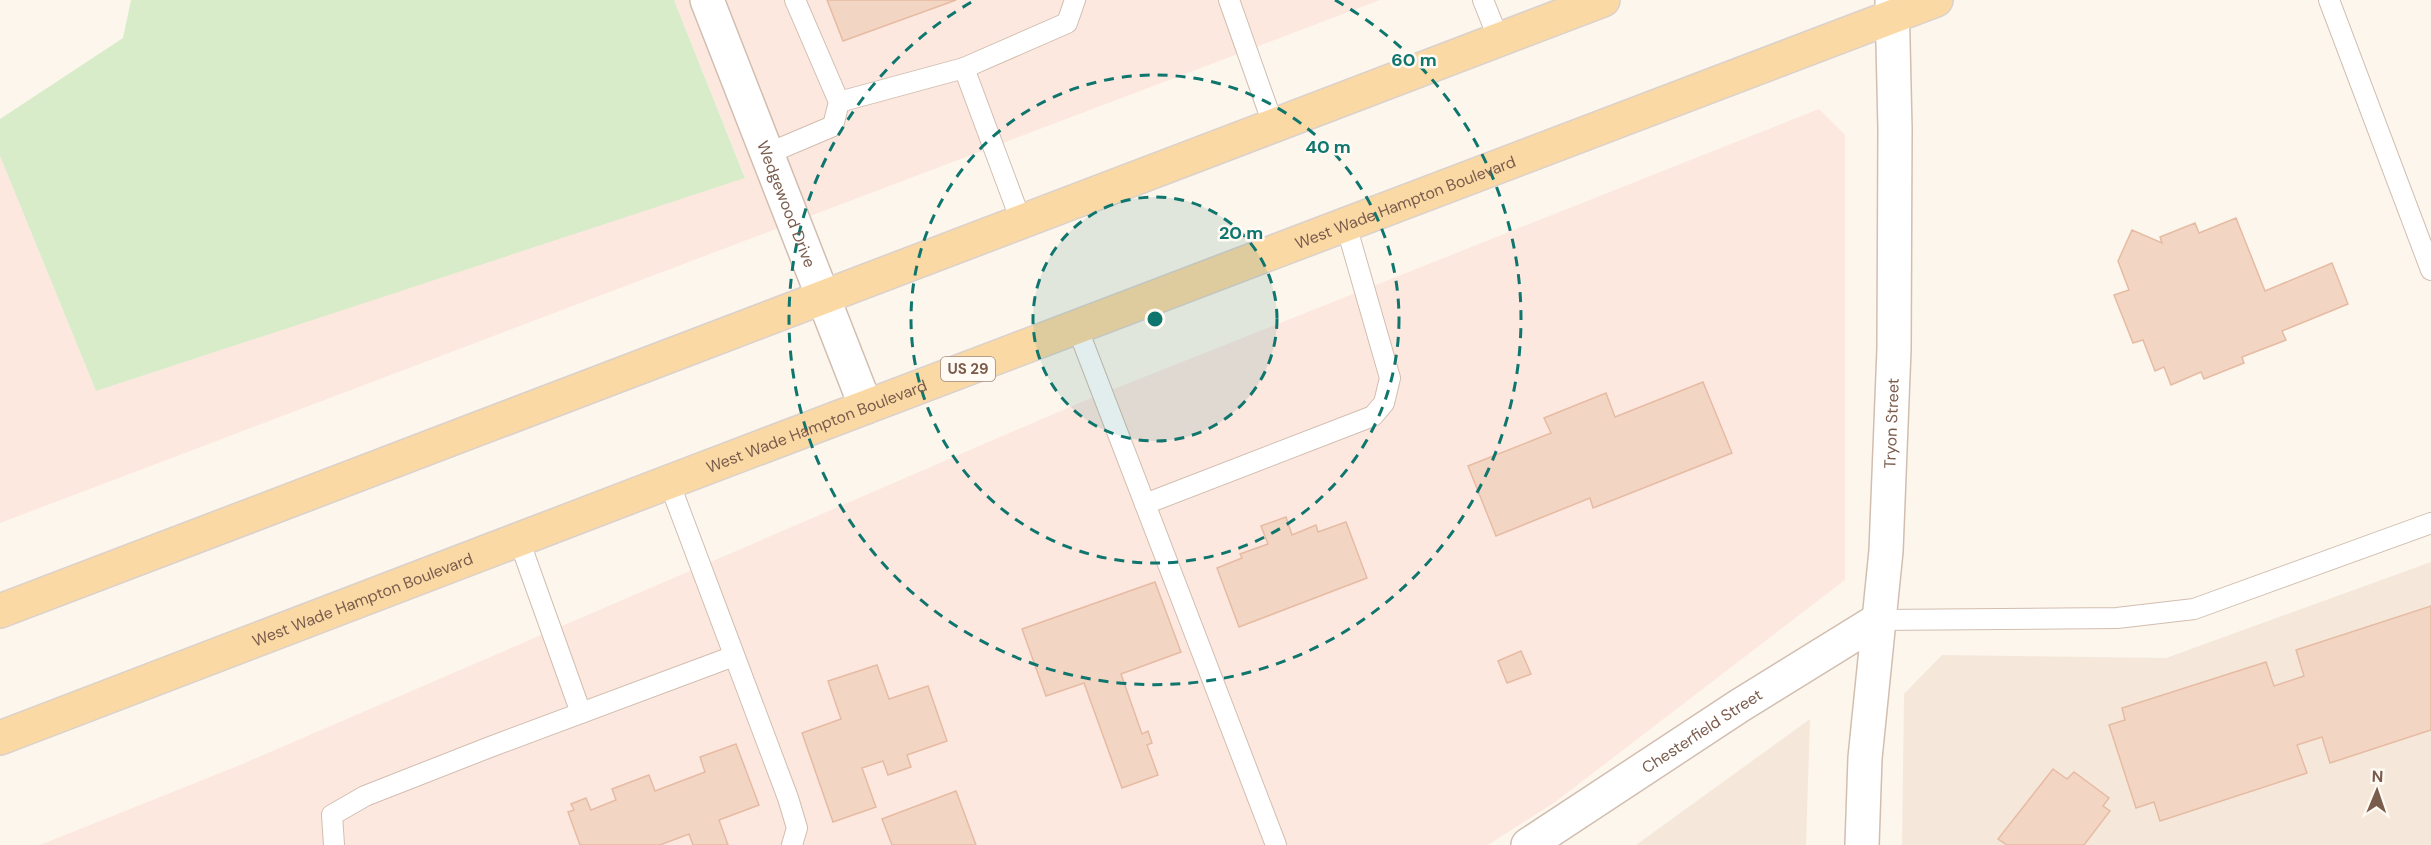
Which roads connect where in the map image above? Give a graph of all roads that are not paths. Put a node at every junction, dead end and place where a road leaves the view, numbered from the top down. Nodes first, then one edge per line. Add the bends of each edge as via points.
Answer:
1 (707, 0) edge
2 (795, 0) edge
3 (1075, 0) edge
4 (1229, 0) edge
5 (1483, 0) edge
6 (1603, 0) edge
7 (1936, 0) edge
8 (2329, 0) edge
9 (1892, 9) edge
10 (1499, 40) junction
11 (964, 68) junction
12 (839, 102) junction
13 (1274, 127) junction
14 (767, 154) junction
15 (1021, 221) junction
16 (1346, 225) junction
17 (2431, 270) edge
18 (823, 296) junction
19 (1077, 327) junction
20 (866, 407) junction
21 (669, 482) junction
22 (1145, 504) junction
23 (2431, 523) edge
24 (519, 540) junction
25 (0, 611) edge
26 (1878, 620) junction
27 (734, 656) junction
28 (581, 713) junction
29 (0, 738) edge
30 (334, 845) edge
31 (792, 845) edge
32 (1276, 845) edge
33 (1528, 845) edge
34 (1862, 845) edge

1 - 14 street, Wedgewood Drive
2 - 12 lane
3 - 11 lane via 1067,23
4 - 13 lane
5 - 10 lane
6 - 10 main road
7 - 9 main road, West Wade Hampton Boulevard / US 29
8 - 17 lane
9 - 16 main road, West Wade Hampton Boulevard / US 29
9 - 26 street, Tryon Street via 1894,349 1886,551
10 - 13 main road
11 - 12 lane
11 - 15 lane
12 - 14 lane via 833,126
13 - 15 main road
14 - 18 street, Wedgewood Drive
15 - 18 main road
16 - 19 main road, West Wade Hampton Boulevard / US 29
16 - 22 lane via 1390,378 1384,402 1373,416
18 - 20 street, Wedgewood Drive
18 - 25 main road
19 - 20 main road, West Wade Hampton Boulevard / US 29
19 - 22 lane
20 - 21 main road, West Wade Hampton Boulevard / US 29
21 - 24 main road, West Wade Hampton Boulevard / US 29
21 - 27 lane
22 - 32 lane
23 - 26 lane via 2194,609 2117,618
24 - 28 lane
24 - 29 main road, West Wade Hampton Boulevard / US 29
26 - 33 street, Chesterfield Street
26 - 34 street, Tryon Street via 1865,758
27 - 28 lane
27 - 31 lane via 788,798 797,828
28 - 30 lane via 365,796 332,815

